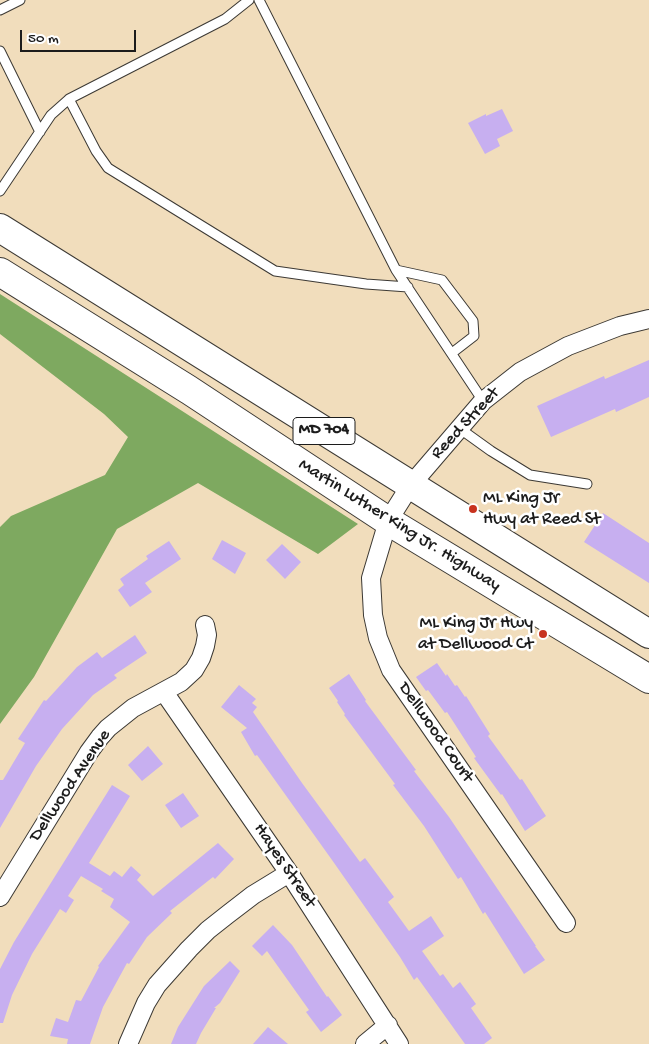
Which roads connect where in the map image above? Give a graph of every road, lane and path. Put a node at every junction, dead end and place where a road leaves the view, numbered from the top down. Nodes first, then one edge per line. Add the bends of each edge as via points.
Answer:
1 (20, 0) edge
2 (249, 0) edge
3 (258, 0) edge
4 (0, 10) edge
5 (0, 51) edge
6 (69, 99) junction
7 (40, 132) junction
8 (0, 191) edge
9 (0, 228) edge
10 (396, 270) junction
11 (0, 272) edge
12 (408, 287) junction
13 (649, 319) edge
14 (452, 353) junction
15 (483, 401) junction
16 (459, 428) junction
17 (587, 484) dead end
18 (410, 486) junction
19 (388, 521) junction
20 (205, 625) dead end
21 (649, 634) edge
22 (649, 679) edge
23 (164, 692) junction
24 (290, 873) junction
25 (0, 897) edge
26 (566, 923) dead end
27 (388, 1025) junction
28 (128, 1044) edge
29 (365, 1044) edge
30 (399, 1044) edge

1 - 4 lane
2 - 6 lane via 225,19
3 - 10 lane
5 - 7 lane
6 - 7 lane via 51,114
6 - 12 lane via 108,168 275,271
7 - 8 lane
9 - 18 main road, MD 704
10 - 12 lane
10 - 14 lane via 442,280 473,321 474,336
11 - 19 main road, Martin Luther King Jr. Highway / MD 704 via 189,390
12 - 14 lane
13 - 15 street, Reed Street via 620,326 568,346 520,372
14 - 15 lane
15 - 16 street, Reed Street
16 - 17 lane via 530,475
16 - 18 street, Reed Street
18 - 19 street, Reed Street
18 - 21 main road, MD 704
19 - 22 main road, Martin Luther King Jr. Highway / MD 704
19 - 26 street, Dellwood Court via 371,578 378,638 391,670
20 - 23 street, Dellwood Avenue via 206,646 198,664 189,676
23 - 24 street, Hayes Street
23 - 25 street, Dellwood Avenue via 126,713 100,737
24 - 27 street, Hayes Street
24 - 28 street via 253,895 189,949 146,1003
27 - 29 street
27 - 30 street, Hayes Street

